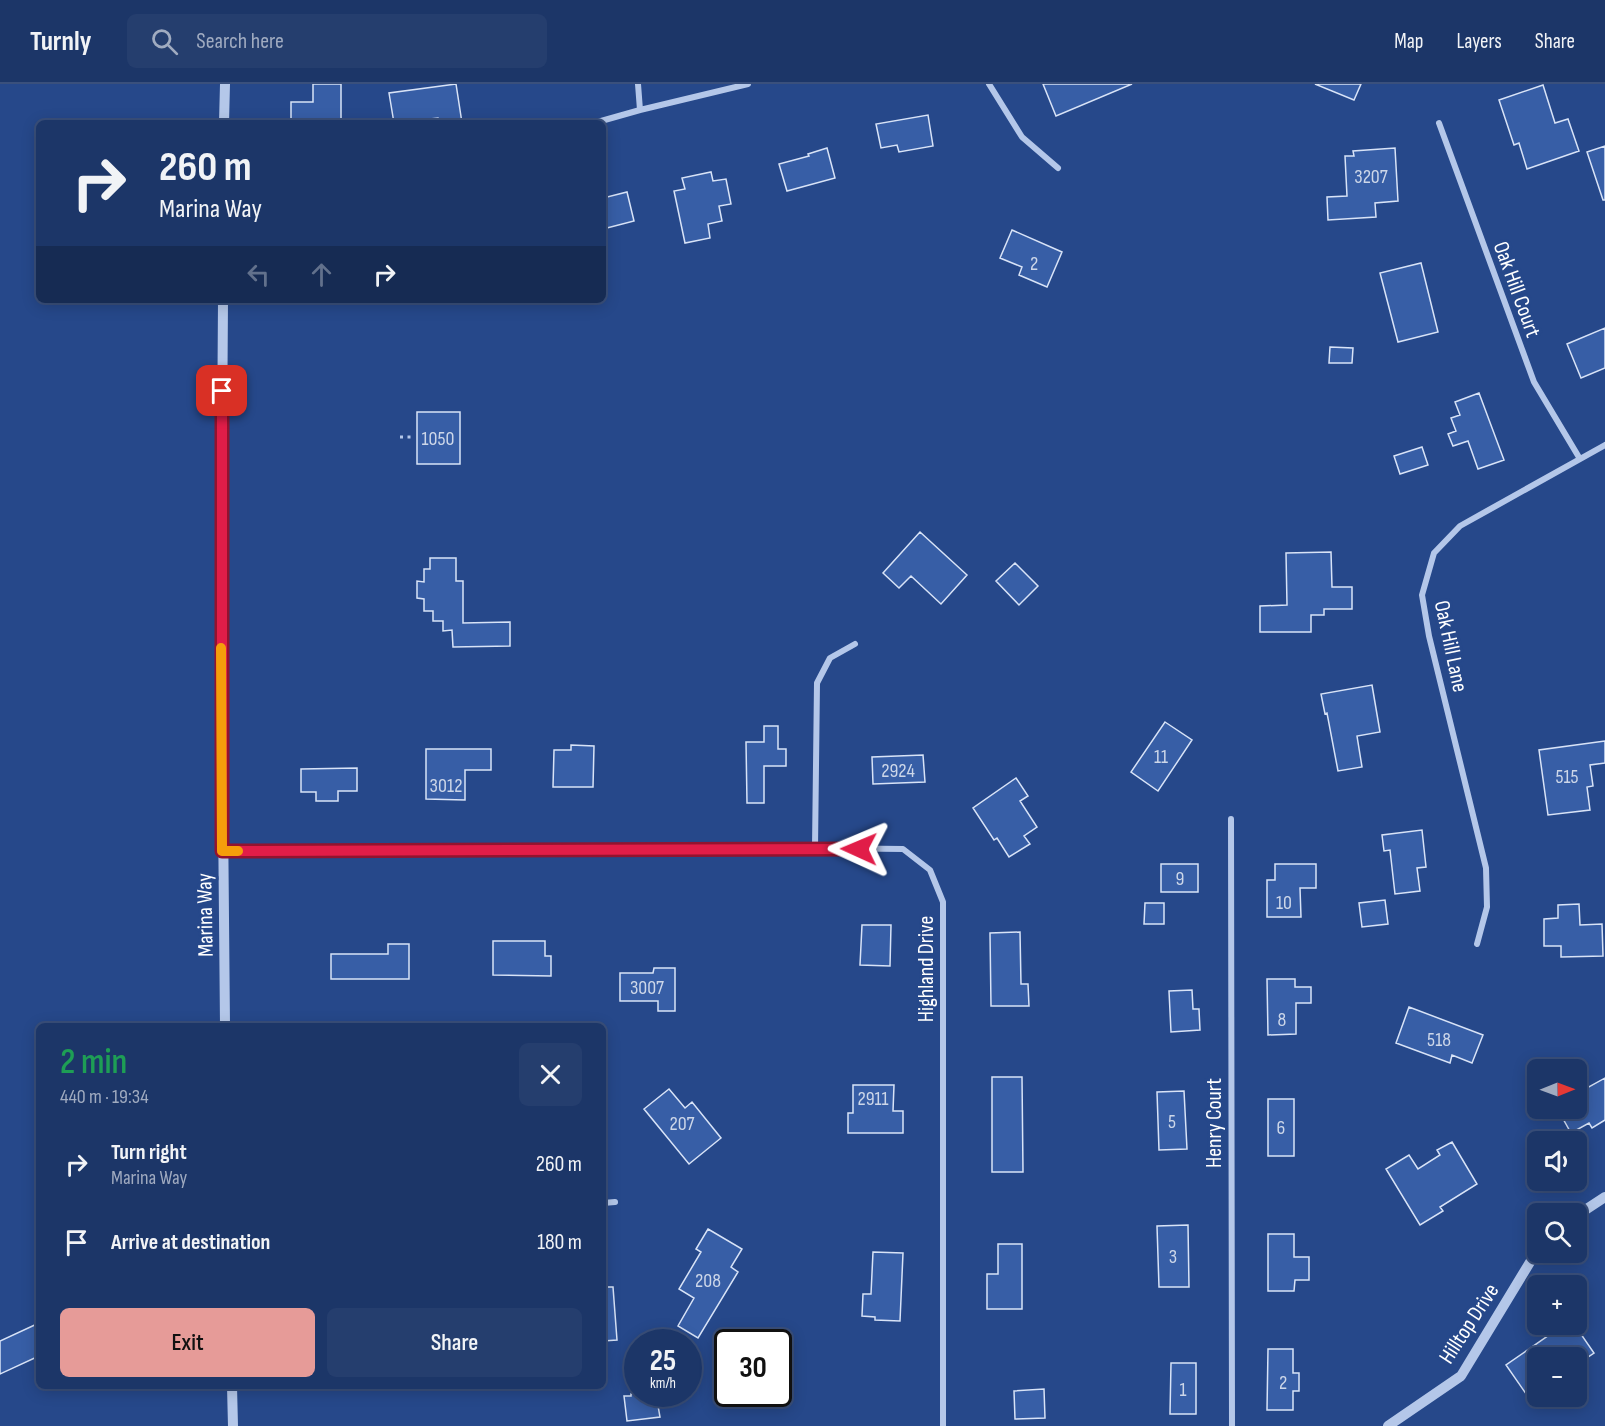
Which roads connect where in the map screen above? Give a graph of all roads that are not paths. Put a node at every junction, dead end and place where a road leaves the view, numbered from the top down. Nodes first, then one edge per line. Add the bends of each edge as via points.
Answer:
1 (225, 84) edge
2 (638, 84) edge
3 (748, 84) edge
4 (989, 84) edge
5 (640, 110) junction
6 (224, 120) edge
7 (605, 120) edge
8 (1439, 123) dead end
9 (1058, 168) dead end
10 (223, 303) edge
11 (1605, 445) edge
12 (1580, 459) junction
13 (855, 644) dead end
14 (1231, 819) dead end
15 (815, 848) junction
16 (222, 851) junction
17 (1477, 944) dead end
18 (225, 1023) edge
19 (1605, 1197) edge
20 (615, 1202) dead end
21 (606, 1203) edge
22 (1587, 1209) edge
23 (1530, 1263) edge
24 (232, 1389) edge
25 (233, 1426) edge
26 (943, 1426) edge
27 (1232, 1426) edge
28 (1388, 1426) edge

1 - 6 street
2 - 5 street
3 - 5 street
4 - 9 street via 1022,137
5 - 7 street
8 - 12 street, Oak Hill Court via 1534,382
10 - 16 street, Marina Way
11 - 12 street, Oak Hill Lane
12 - 17 street, Oak Hill Lane via 1460,526 1434,553 1422,595 1486,868 1487,907
13 - 15 street via 830,658 817,683
14 - 27 street, Henry Court
15 - 16 street, Highland Drive
15 - 26 street, Highland Drive via 903,849 930,870 943,902
16 - 18 street, Marina Way
19 - 22 street
20 - 21 street
23 - 28 street, Hilltop Drive via 1461,1376
24 - 25 street

